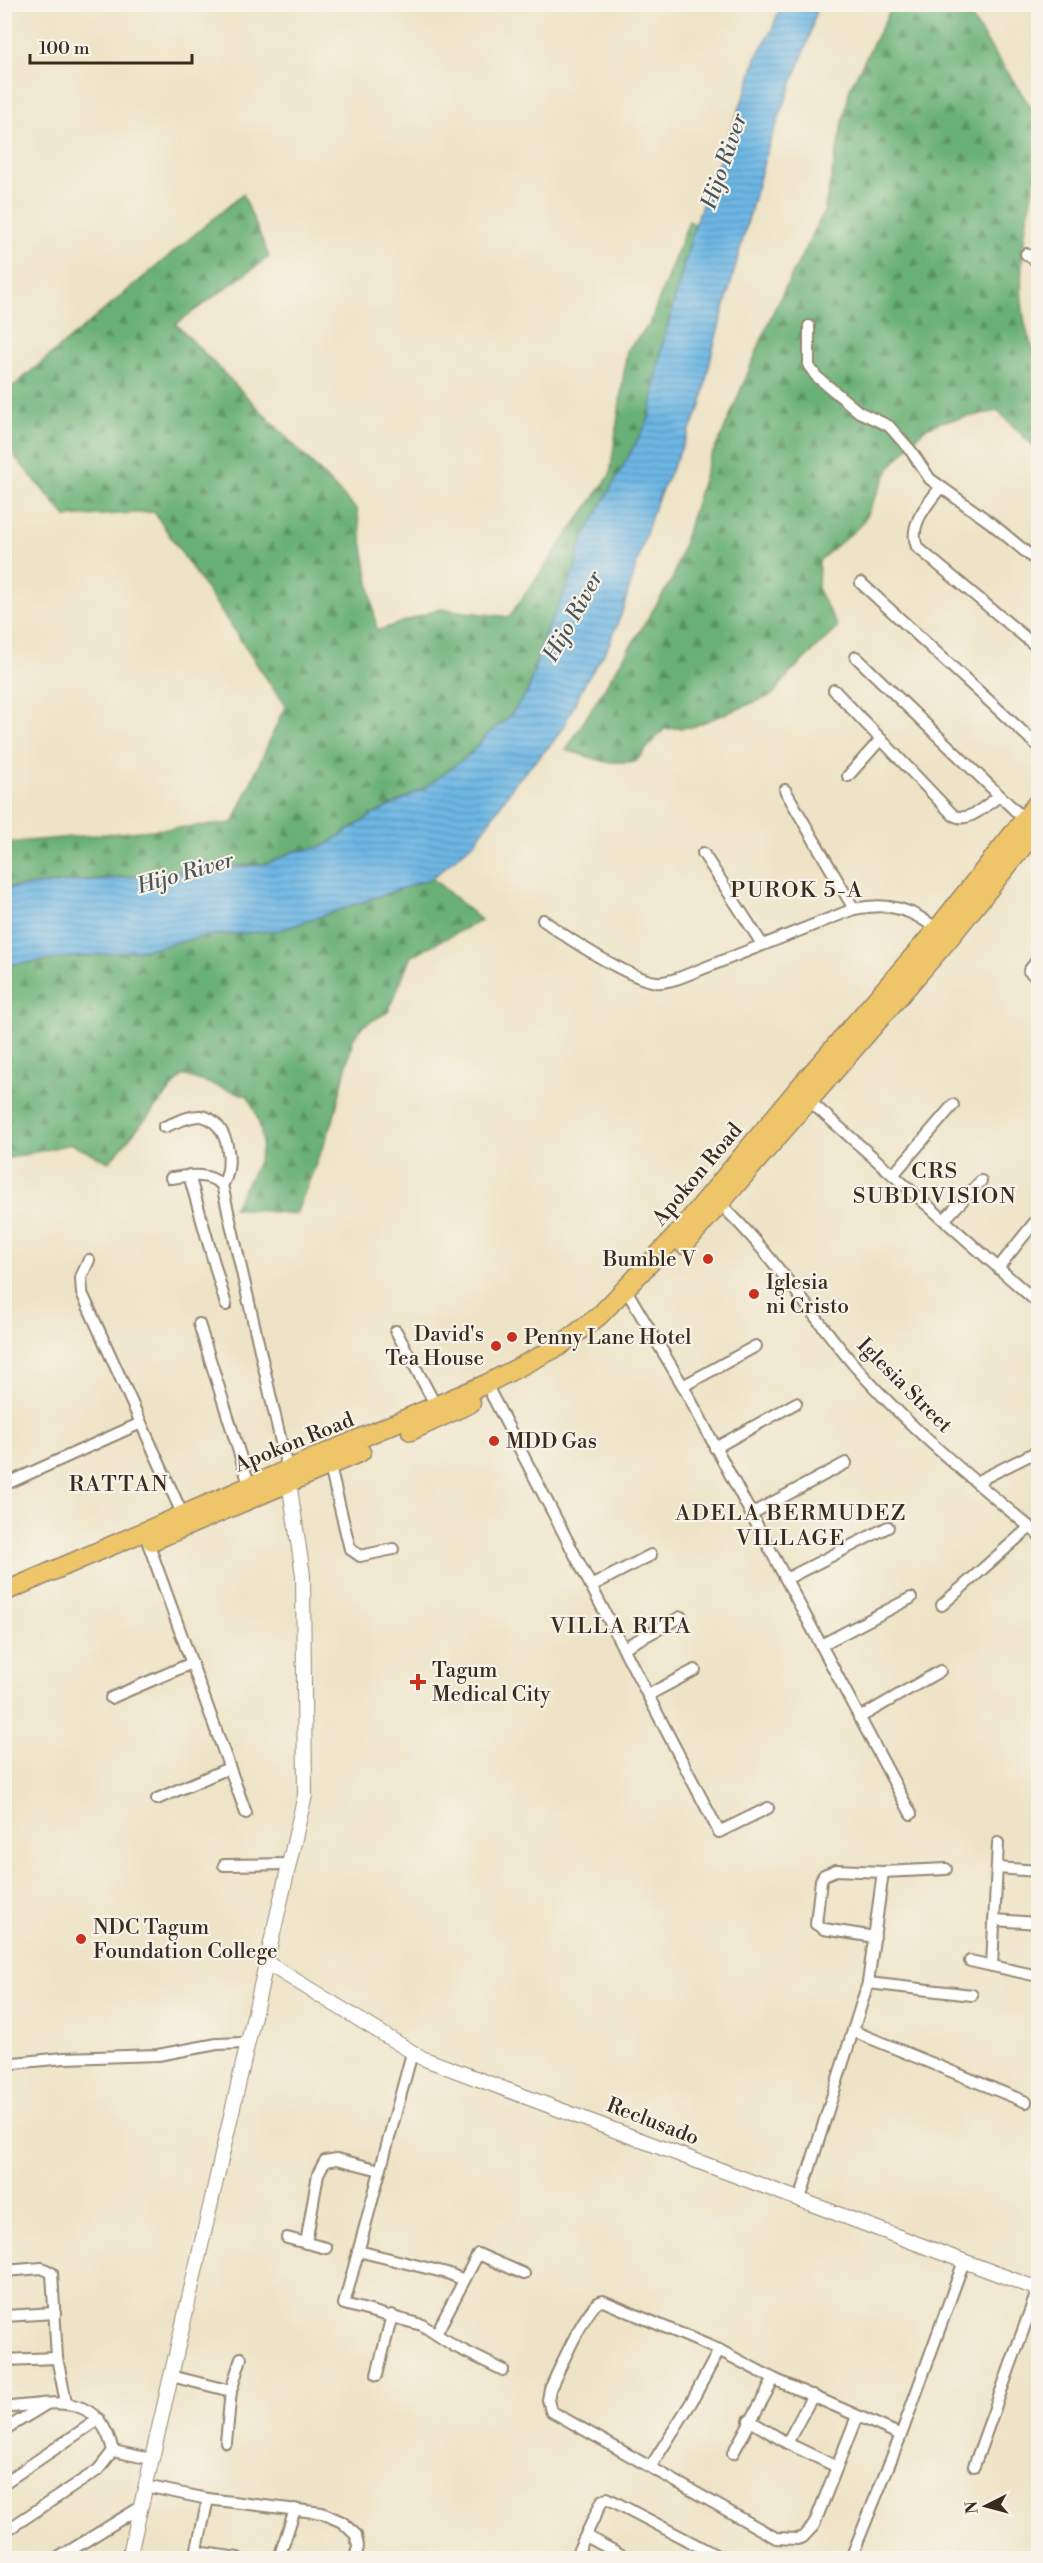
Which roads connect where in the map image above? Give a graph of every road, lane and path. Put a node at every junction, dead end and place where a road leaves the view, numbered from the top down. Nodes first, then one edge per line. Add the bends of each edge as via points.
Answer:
1 (1026, 254) dead end
2 (1038, 262) edge
3 (809, 326) dead end
4 (940, 488) junction
5 (1038, 562) edge
6 (861, 583) dead end
7 (1038, 648) edge
8 (856, 657) dead end
9 (834, 690) dead end
10 (881, 739) junction
11 (1038, 746) edge
12 (848, 776) dead end
13 (785, 790) dead end
14 (998, 797) junction
15 (1038, 802) edge
16 (1033, 826) edge
17 (703, 853) dead end
18 (854, 909) junction
19 (543, 921) dead end
20 (943, 935) junction
21 (762, 944) junction
22 (1038, 959) edge
23 (1038, 979) edge
24 (802, 1095) junction
25 (953, 1105) dead end
26 (164, 1127) dead end
27 (189, 1175) junction
28 (893, 1175) junction
29 (171, 1178) dead end
30 (981, 1181) dead end
31 (222, 1185) junction
32 (716, 1200) junction
33 (1038, 1218) edge
34 (944, 1220) junction
35 (89, 1260) dead end
36 (999, 1268) junction
37 (628, 1293) junction
38 (1038, 1303) edge
39 (226, 1305) dead end
40 (199, 1324) dead end
41 (396, 1331) dead end
42 (756, 1346) dead end
43 (683, 1386) junction
44 (488, 1388) junction
45 (796, 1403) dead end
46 (436, 1406) junction
47 (141, 1423) junction
48 (716, 1448) junction
49 (1038, 1451) edge
50 (329, 1460) junction
51 (846, 1463) dead end
52 (288, 1474) junction
53 (978, 1481) junction
54 (249, 1484) junction
55 (4, 1485) edge
56 (751, 1514) junction
57 (185, 1520) junction
58 (888, 1527) dead end
59 (1034, 1531) edge
60 (147, 1537) junction
61 (393, 1549) dead end
62 (651, 1555) dead end
63 (786, 1579) junction
64 (591, 1586) junction
65 (912, 1598) dead end
66 (5, 1599) edge
67 (942, 1605) dead end
68 (681, 1617) dead end
69 (821, 1645) junction
70 (623, 1648) junction
71 (192, 1663) junction
72 (695, 1670) dead end
73 (940, 1671) dead end
74 (648, 1695) junction
75 (111, 1698) dead end
76 (859, 1718) junction
77 (229, 1768) junction
78 (157, 1799) dead end
79 (768, 1808) dead end
80 (246, 1813) dead end
81 (911, 1814) dead end
82 (998, 1843) dead end
83 (291, 1864) junction
84 (224, 1865) dead end
85 (997, 1868) junction
86 (946, 1869) dead end
87 (1038, 1871) edge
88 (883, 1872) junction
89 (994, 1920) junction
90 (1038, 1923) edge
91 (875, 1937) junction
92 (970, 1961) dead end
93 (267, 1963) junction
94 (992, 1966) junction
95 (1038, 1976) edge
96 (868, 1983) junction
97 (972, 1995) dead end
98 (853, 2031) junction
99 (246, 2043) junction
100 (411, 2053) junction
101 (4, 2064) edge
102 (1026, 2102) dead end
103 (380, 2170) junction
104 (800, 2199) junction
105 (286, 2238) dead end
106 (306, 2242) junction
107 (326, 2248) dead end
108 (358, 2251) junction
109 (964, 2261) junction
110 (4, 2271) edge
111 (524, 2274) dead end
112 (464, 2280) junction
113 (1038, 2289) edge
114 (55, 2313) junction
115 (392, 2315) junction
116 (4, 2316) edge
117 (436, 2334) junction
118 (719, 2350) junction
119 (57, 2358) junction
120 (241, 2358) dead end
121 (4, 2360) edge
122 (503, 2370) dead end
123 (376, 2375) dead end
124 (171, 2376) junction
125 (774, 2379) junction
126 (231, 2391) junction
127 (813, 2395) junction
128 (66, 2402) junction
129 (48, 2403) junction
130 (4, 2408) edge
131 (857, 2416) junction
132 (99, 2419) junction
133 (749, 2420) junction
134 (4, 2430) edge
135 (901, 2435) junction
136 (226, 2442) dead end
137 (787, 2443) junction
138 (113, 2451) junction
139 (733, 2453) dead end
140 (151, 2459) junction
141 (651, 2466) junction
142 (835, 2466) junction
143 (974, 2466) dead end
144 (4, 2483) edge
145 (145, 2486) junction
146 (208, 2499) junction
147 (139, 2508) junction
148 (295, 2509) junction
149 (4, 2532) edge
150 (586, 2536) junction
151 (195, 2555) edge
152 (59, 2558) edge
153 (129, 2559) edge
154 (238, 2559) edge
155 (279, 2559) edge
156 (355, 2559) edge
157 (575, 2559) edge
158 (627, 2559) edge
159 (721, 2559) edge
160 (851, 2559) edge

1 - 2 street
3 - 4 street via 809,366 816,376 859,412 889,426
4 - 5 street
4 - 7 street via 917,521 917,547
6 - 11 street
8 - 14 street
9 - 10 street
10 - 12 street
10 - 14 street via 958,818 969,817
13 - 18 street
14 - 16 street
15 - 16 highway, Apokon Road
16 - 20 highway, Apokon Road
17 - 21 street
18 - 20 street via 894,905 907,909
18 - 21 street
19 - 21 street via 580,946 659,983
20 - 24 highway, Apokon Road
22 - 23 street via 1029,971
24 - 28 street
24 - 32 highway, Apokon Road
25 - 28 street
26 - 31 street via 200,1116 217,1126 228,1151 229,1171
27 - 29 street
27 - 31 street via 216,1179
27 - 39 street
28 - 34 street
30 - 34 street
31 - 52 street
32 - 37 highway, Apokon Road via 675,1237
32 - 53 street, Iglesia Street via 877,1391
33 - 36 street
34 - 36 street
35 - 47 street via 81,1277 82,1293
36 - 38 street
37 - 43 street
37 - 44 highway, Apokon Road via 558,1347
40 - 54 street
41 - 46 street
42 - 43 street
43 - 48 street
44 - 46 highway, Apokon Road
44 - 50 highway, Apokon Road via 441,1418
44 - 64 street
45 - 48 street
46 - 50 highway, Apokon Road
47 - 55 street
47 - 57 street
48 - 56 street
49 - 53 street
50 - 52 highway, Apokon Road
50 - 61 street via 350,1549 360,1556
51 - 56 street
52 - 54 highway, Apokon Road
52 - 57 highway, Apokon Road
52 - 83 street via 303,1585 307,1776
53 - 59 street, Iglesia Street
54 - 57 highway, Apokon Road
56 - 63 street
57 - 60 highway, Apokon Road
58 - 63 street
59 - 67 street
60 - 66 highway, Apokon Road
60 - 71 street
62 - 64 street
63 - 69 street
64 - 70 street
65 - 69 street
68 - 70 street
69 - 76 street
70 - 74 street
71 - 75 street
71 - 77 street
72 - 74 street
73 - 76 street
74 - 79 street via 719,1832
76 - 81 street
77 - 78 street
77 - 80 street
82 - 85 street
83 - 84 street
83 - 93 street
85 - 87 street
85 - 89 street
86 - 88 street
88 - 91 street
88 - 91 street via 829,1872 821,1880 817,1908 819,1928
89 - 90 street
89 - 94 street
91 - 96 street
92 - 94 street
93 - 99 street
93 - 100 street, Reclusado
94 - 95 street
96 - 97 street
96 - 98 street
98 - 102 street
98 - 104 street
99 - 101 street via 216,2044 158,2055
99 - 124 street
100 - 103 street
100 - 104 street, Reclusado
103 - 106 street via 337,2159 325,2161 318,2174
103 - 108 street
104 - 109 street, Reclusado
105 - 106 street
106 - 107 street
108 - 112 street
108 - 115 street via 344,2304
109 - 113 street, Reclusado
109 - 135 street
110 - 114 street via 34,2268 52,2273
111 - 112 street via 478,2254
112 - 117 street
113 - 143 street
114 - 116 street
114 - 119 street
115 - 117 street
115 - 123 street
117 - 122 street
118 - 125 street
118 - 141 street
118 - 141 street via 610,2302 598,2301 584,2321 550,2389 549,2408
119 - 121 street
119 - 128 street
120 - 126 street
124 - 126 street
124 - 140 street
125 - 127 street
125 - 133 street
126 - 136 street
127 - 131 street
127 - 137 street
128 - 129 street
128 - 132 street via 79,2405
129 - 130 street
129 - 134 street
131 - 135 street
131 - 142 street
132 - 138 street
132 - 144 street
133 - 137 street
133 - 139 street
135 - 160 street
137 - 142 street
138 - 140 street
138 - 149 street via 98,2470
140 - 145 street
141 - 142 street via 776,2538 793,2540 803,2537 814,2525
145 - 146 street
145 - 147 street
146 - 148 street
146 - 151 street
147 - 152 street
147 - 153 street
148 - 155 street
148 - 156 street via 333,2517 351,2529 357,2541
150 - 157 street
150 - 158 street
150 - 159 street via 602,2501 610,2498
151 - 154 street

